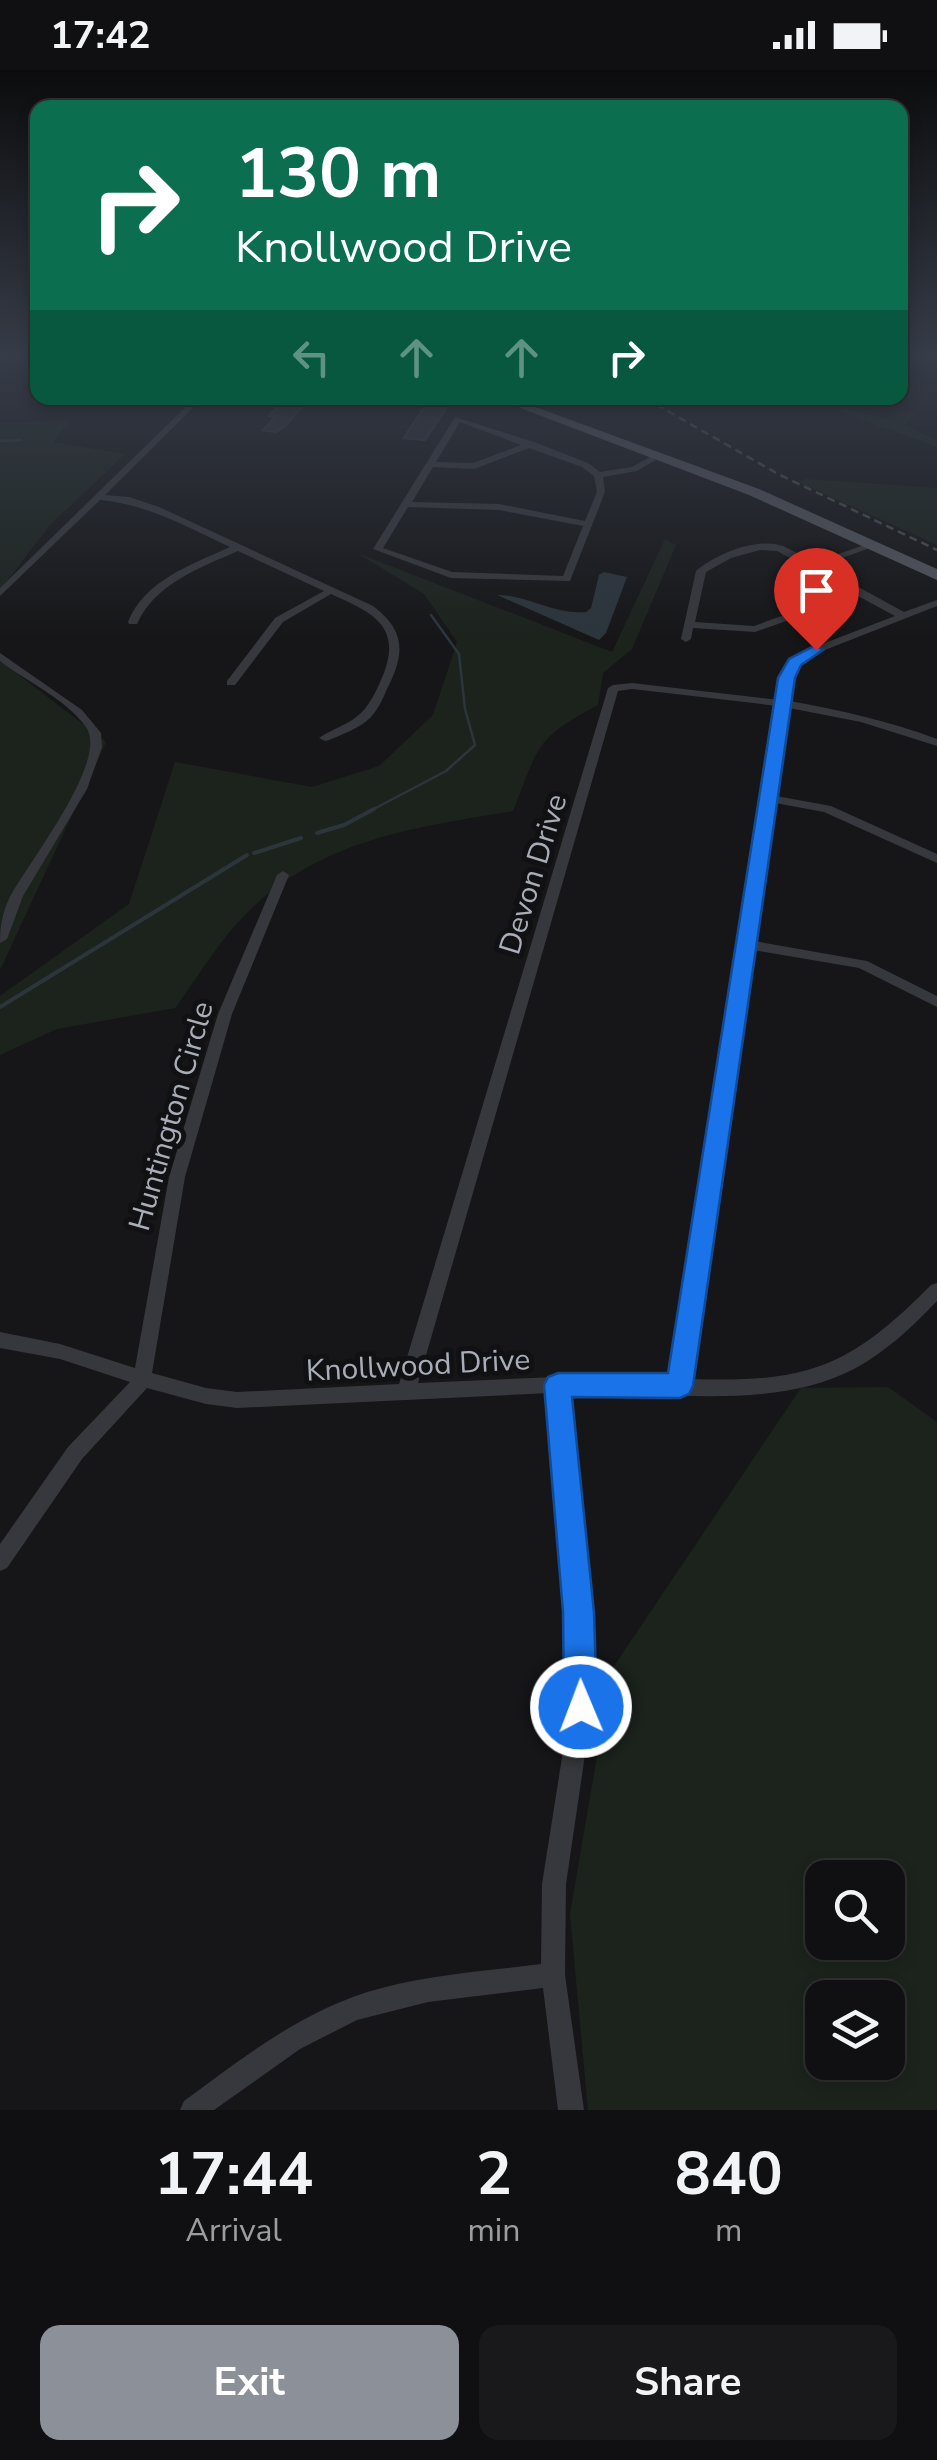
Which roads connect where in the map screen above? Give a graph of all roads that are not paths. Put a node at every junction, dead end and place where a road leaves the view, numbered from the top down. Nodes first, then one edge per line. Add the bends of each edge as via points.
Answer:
1 (146, 449) edge
2 (441, 449) edge
3 (518, 449) edge
4 (545, 449) edge
5 (644, 449) edge
6 (660, 455) junction
7 (432, 464) junction
8 (598, 475) junction
9 (96, 498) junction
10 (404, 504) junction
11 (589, 524) junction
12 (872, 544) junction
13 (238, 547) junction
14 (812, 566) junction
15 (937, 575) edge
16 (330, 590) junction
17 (859, 592) junction
18 (0, 593) edge
19 (937, 603) edge
20 (903, 616) junction
21 (132, 622) dead end
22 (689, 625) junction
23 (686, 639) dead end
24 (0, 656) edge
25 (231, 683) dead end
26 (782, 705) junction
27 (325, 738) dead end
28 (937, 742) edge
29 (770, 798) junction
30 (937, 859) edge
31 (283, 874) dead end
32 (0, 939) edge
33 (749, 945) junction
34 (937, 1002) edge
35 (937, 1290) edge
36 (0, 1340) edge
37 (142, 1381) junction
38 (558, 1385) junction
39 (680, 1386) junction
40 (406, 1392) junction
41 (0, 1560) edge
42 (553, 1975) junction
43 (193, 2110) edge
44 (571, 2110) edge

1 - 9 street
2 - 7 street
3 - 7 street via 474,466
4 - 8 street
5 - 6 main road
6 - 8 street via 634,469
6 - 12 main road
7 - 10 street
8 - 11 street via 601,492
9 - 13 street via 147,505
9 - 18 street
10 - 11 street via 499,507
10 - 11 street via 378,549 470,578 568,579
12 - 14 street
12 - 15 main road
13 - 16 street
13 - 21 street via 176,577
14 - 17 street
14 - 22 street via 773,546 712,564 702,571
16 - 25 street via 279,620
16 - 27 street via 382,617 397,649 371,709
17 - 20 street
17 - 22 street via 755,629
19 - 20 street
20 - 26 street via 800,657 788,671
22 - 23 street
24 - 32 street via 88,722 99,748
26 - 28 street, Devon Drive via 879,721
26 - 29 street
26 - 40 street, Devon Drive via 613,688
29 - 30 street via 827,809
29 - 33 street
31 - 37 street, Huntington Circle via 225,1014 177,1177
33 - 34 street via 862,964
33 - 39 street
35 - 39 street, Knollwood Drive via 881,1344 834,1371 754,1386
36 - 37 street, Knollwood Drive via 52,1348
37 - 40 street, Knollwood Drive via 237,1400
37 - 41 street via 74,1453
38 - 39 street, Knollwood Drive
38 - 40 street, Knollwood Drive
38 - 42 street via 581,1707 554,1884
42 - 43 street via 356,2008 258,2062
42 - 44 street

